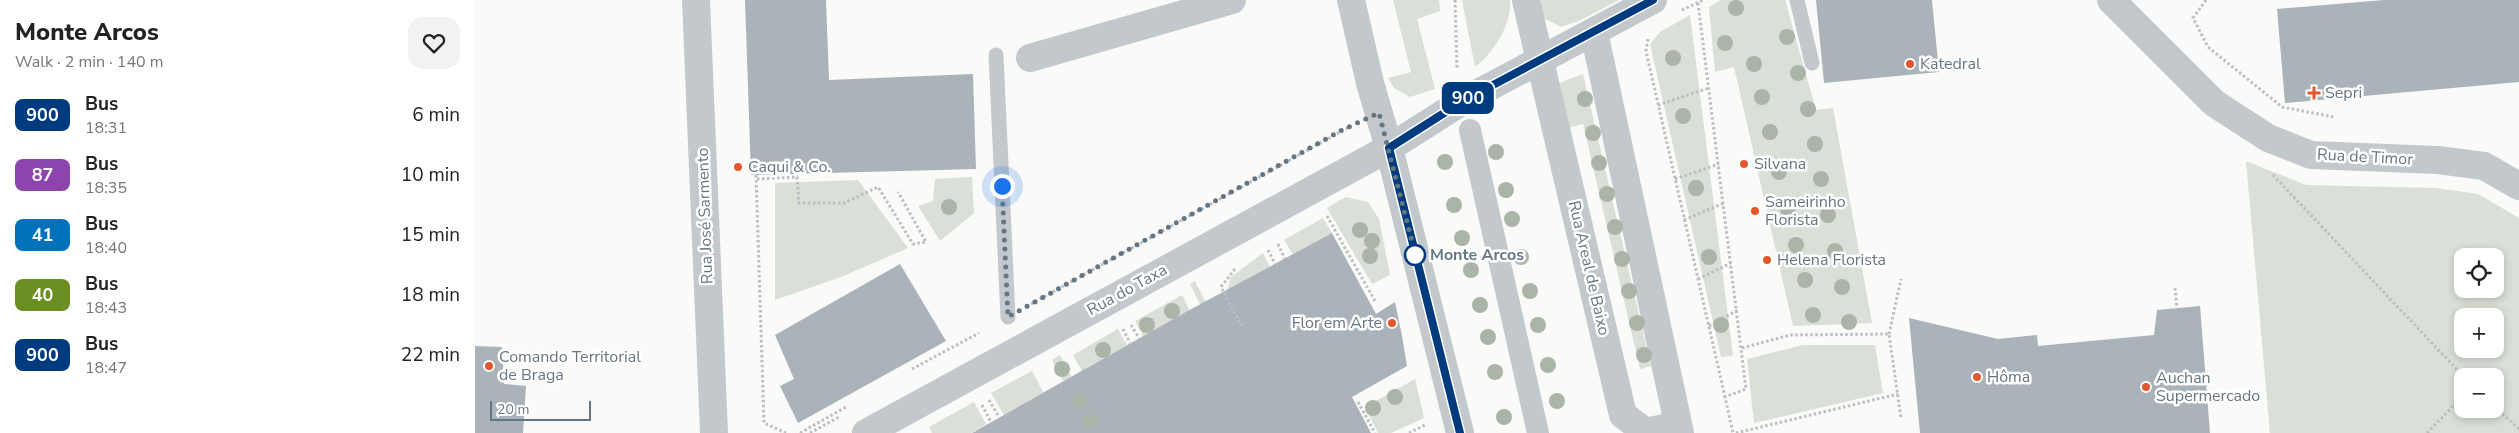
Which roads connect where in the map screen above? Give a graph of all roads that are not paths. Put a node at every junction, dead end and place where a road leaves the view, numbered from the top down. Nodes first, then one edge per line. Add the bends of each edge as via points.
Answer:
1 (696, 0) edge
2 (1232, 0) edge
3 (1351, 0) edge
4 (1526, 0) edge
5 (1797, 0) edge
6 (2111, 0) edge
7 (1664, 7) edge
8 (1594, 32) junction
9 (996, 55) dead end
10 (1030, 58) dead end
11 (1541, 61) junction
12 (1812, 63) dead end
13 (1470, 130) dead end
14 (1389, 148) junction
15 (2519, 186) edge
16 (1008, 317) road end
17 (1679, 429) edge
18 (714, 433) edge
19 (866, 433) edge
20 (1460, 433) edge
21 (1538, 433) edge

1 - 18 street, Rua José Sarmento
2 - 10 street
3 - 14 street
4 - 11 street
5 - 12 lane
6 - 15 street, Rua de Timor via 2214,103 2268,138 2311,155 2438,160 2484,166
7 - 8 street, Rua do Taxa
8 - 11 street, Rua do Taxa
8 - 17 street, Rua Areal de Baixo
9 - 16 lane
11 - 14 street, Rua do Taxa via 1463,101
11 - 17 street, Rua Areal de Baixo via 1623,414 1646,432
13 - 21 street
14 - 19 street, Rua do Taxa
14 - 20 street

